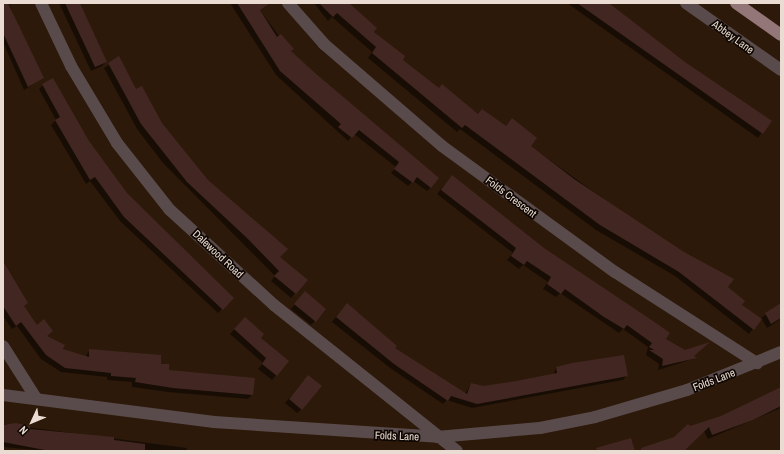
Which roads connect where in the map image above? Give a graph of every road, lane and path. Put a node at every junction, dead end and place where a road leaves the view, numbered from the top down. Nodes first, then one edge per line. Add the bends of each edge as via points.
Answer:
1 (41, 3) edge
2 (288, 3) edge
3 (686, 3) edge
4 (736, 3) edge
5 (781, 35) edge
6 (781, 70) edge
7 (3, 346) edge
8 (781, 352) edge
9 (757, 363) junction
10 (3, 395) edge
11 (36, 398) junction
12 (437, 437) junction
13 (457, 451) edge

1 - 12 street, Dalewood Road via 71,66 117,143 170,210 274,306
2 - 9 street, Folds Crescent via 324,44 442,146 602,263
3 - 6 street, Abbey Lane
4 - 5 main road
7 - 11 street
8 - 9 street, Folds Lane
9 - 12 street, Folds Lane via 688,390 595,417 533,429
10 - 11 street, Folds Lane
11 - 12 street, Folds Lane via 214,422
12 - 13 street, Dalewood Road

